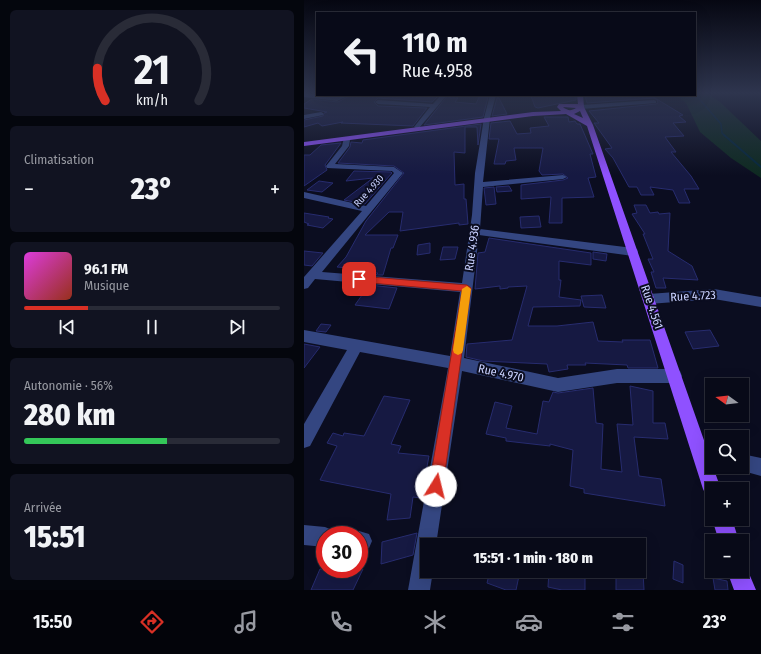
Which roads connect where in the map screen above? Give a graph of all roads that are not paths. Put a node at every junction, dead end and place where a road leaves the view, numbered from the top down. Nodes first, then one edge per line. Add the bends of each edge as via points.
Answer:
1 (423, 121) edge
2 (474, 121) edge
3 (476, 121) edge
4 (487, 121) edge
5 (584, 121) edge
6 (588, 121) edge
7 (590, 125) junction
8 (417, 127) junction
9 (346, 138) junction
10 (304, 143) edge
11 (563, 177) dead end
12 (478, 185) junction
13 (304, 195) edge
14 (314, 198) junction
15 (304, 206) edge
16 (367, 209) junction
17 (475, 231) junction
18 (633, 252) junction
19 (313, 275) junction
20 (304, 285) edge
21 (467, 288) junction
22 (649, 299) junction
23 (761, 302) edge
24 (304, 336) edge
25 (357, 344) junction
26 (456, 363) junction
27 (675, 376) junction
28 (304, 440) edge
29 (705, 450) edge
30 (749, 464) edge
31 (761, 467) edge
32 (304, 535) edge
33 (316, 536) edge
34 (740, 578) edge
35 (419, 590) edge
36 (744, 590) edge

1 - 8 street
2 - 8 main road
3 - 9 main road
4 - 12 street, Rue 4.936
5 - 7 main road
6 - 7 main road, Rue 4.561
7 - 18 main road, Rue 4.561
8 - 10 main road
9 - 10 main road
9 - 16 street, Rue 4.930 via 345,146 330,166 394,169 399,173
11 - 12 street
12 - 17 street, Rue 4.936
13 - 14 street
14 - 15 street
14 - 16 street
16 - 19 street, Rue 4.930
17 - 18 street
17 - 21 street, Rue 4.936
18 - 22 main road, Rue 4.561
19 - 20 street, Rue 4.930
19 - 21 street
21 - 26 street, Rue 4.936
22 - 23 street, Rue 4.723 via 714,294
22 - 27 main road, Rue 4.561
24 - 25 street, Rue 4.970
25 - 26 street, Rue 4.970
25 - 28 street
26 - 27 street, Rue 4.970 via 558,385 617,376
26 - 35 street, Rue 4.936
27 - 29 main road, Rue 4.561
30 - 31 street
32 - 33 street
34 - 36 main road

